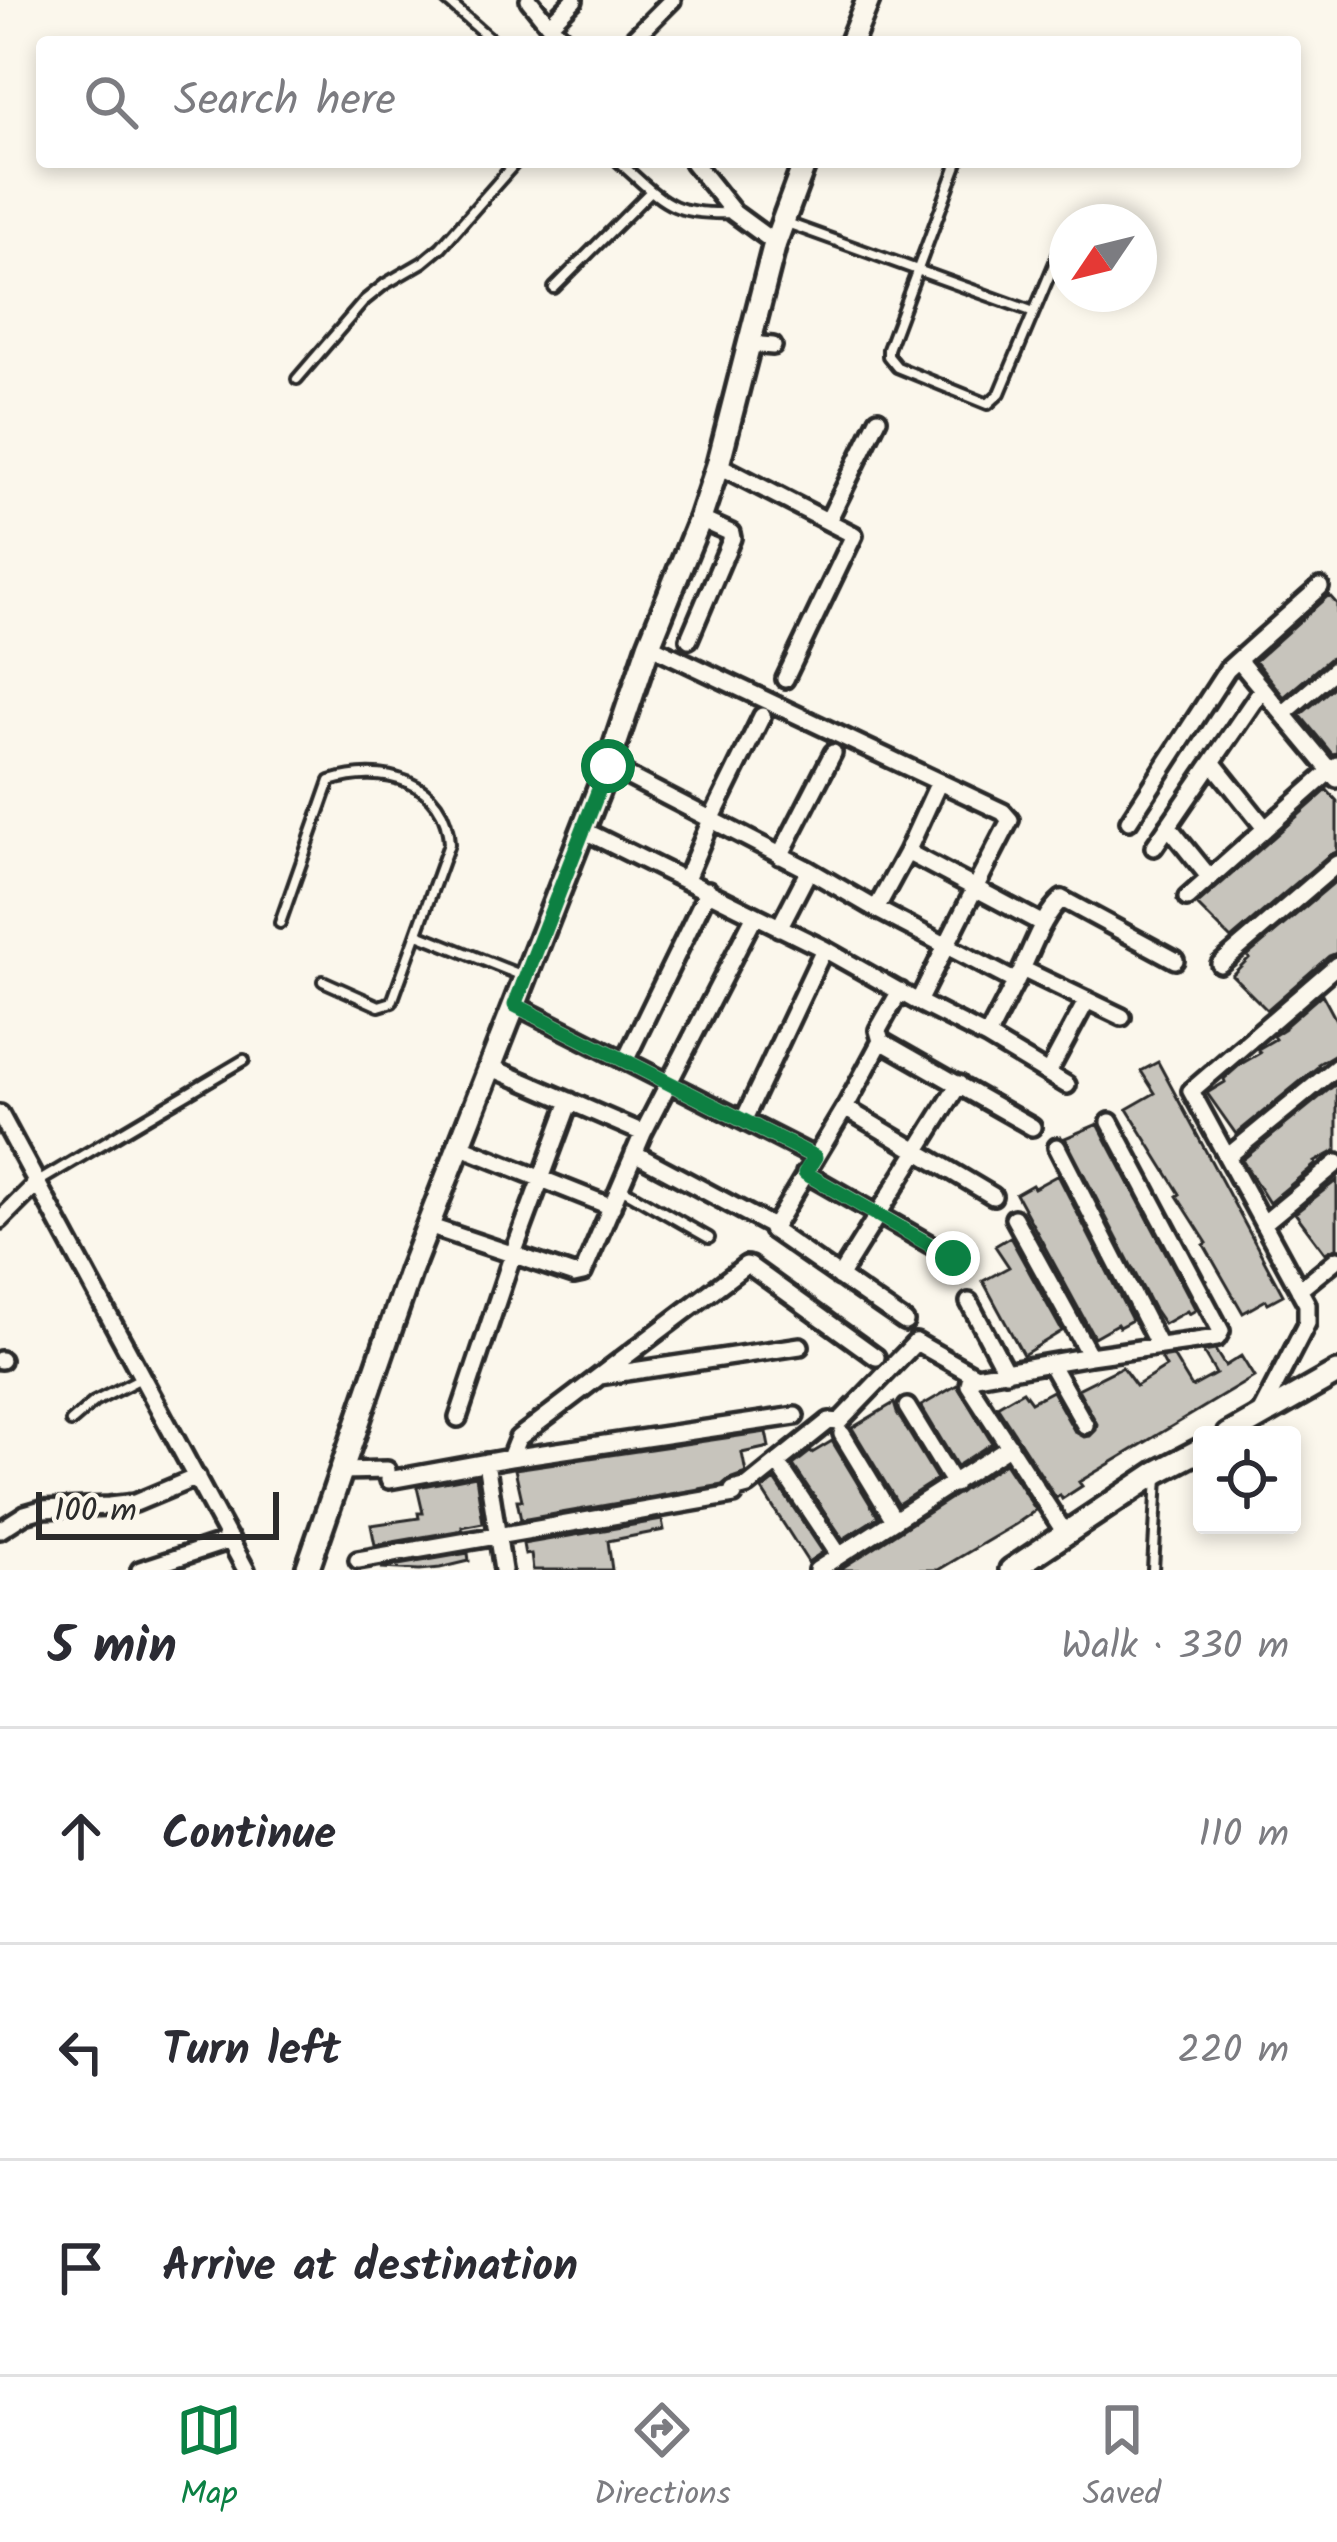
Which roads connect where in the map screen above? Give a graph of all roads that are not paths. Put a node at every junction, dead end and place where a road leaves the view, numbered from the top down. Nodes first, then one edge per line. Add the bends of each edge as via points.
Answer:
1 (446, 0) edge
2 (529, 0) edge
3 (574, 0) edge
4 (868, 0) edge
5 (660, 4) edge
6 (549, 26) junction
7 (487, 36) edge
8 (560, 36) edge
9 (635, 36) edge
10 (853, 36) edge
11 (511, 168) edge
12 (626, 168) edge
13 (699, 168) edge
14 (803, 168) edge
15 (956, 168) edge
16 (651, 191) junction
17 (734, 213) junction
18 (779, 232) junction
19 (916, 270) junction
20 (1049, 277) edge
21 (554, 288) dead end
22 (1034, 313) junction
23 (749, 344) junction
24 (773, 346) dead end
25 (297, 379) dead end
26 (878, 419) dead end
27 (718, 465) junction
28 (700, 519) junction
29 (829, 521) junction
30 (1320, 587) dead end
31 (689, 639) dead end
32 (649, 645) junction
33 (1238, 660) junction
34 (1337, 668) edge
35 (785, 679) dead end
36 (1262, 689) junction
37 (1283, 714) junction
38 (763, 716) dead end
39 (833, 753) dead end
40 (1212, 762) junction
41 (608, 766) junction
42 (1335, 772) edge
43 (939, 782) junction
44 (711, 820) junction
45 (1130, 821) dead end
46 (1168, 826) junction
47 (1265, 828) junction
48 (583, 830) junction
49 (1154, 848) dead end
50 (907, 852) junction
51 (780, 856) junction
52 (1337, 864) edge
53 (809, 871) junction
54 (1210, 878) junction
55 (686, 879) junction
56 (975, 888) junction
57 (708, 890) junction
58 (1187, 898) dead end
59 (876, 909) junction
60 (755, 916) junction
61 (280, 923) dead end
62 (1043, 924) junction
63 (778, 928) junction
64 (418, 934) junction
65 (947, 945) junction
66 (824, 949) junction
67 (1174, 960) dead end
68 (1220, 964) dead end
69 (1337, 965) edge
70 (1019, 976) junction
71 (526, 977) junction
72 (322, 981) dead end
73 (900, 991) junction
74 (1087, 1000) junction
75 (918, 1002) junction
76 (515, 1005) junction
77 (1122, 1016) dead end
78 (987, 1036) junction
79 (881, 1041) junction
80 (626, 1059) junction
81 (244, 1060) dead end
82 (490, 1066) junction
83 (1337, 1067) edge
84 (1048, 1073) junction
85 (667, 1082) junction
86 (959, 1084) junction
87 (1067, 1085) dead end
88 (570, 1101) junction
89 (845, 1108) junction
90 (0, 1114) edge
91 (744, 1119) junction
92 (1110, 1122) dead end
93 (1032, 1127) dead end
94 (643, 1133) junction
95 (459, 1146) junction
96 (1057, 1147) dead end
97 (918, 1152) junction
98 (634, 1154) junction
99 (815, 1157) junction
100 (1227, 1157) junction
101 (1337, 1163) edge
102 (805, 1173) junction
103 (541, 1179) junction
104 (37, 1183) junction
105 (620, 1187) junction
106 (993, 1196) dead end
107 (611, 1207) junction
108 (878, 1215) junction
109 (1014, 1218) dead end
110 (0, 1220) edge
111 (1264, 1224) junction
112 (428, 1226) junction
113 (772, 1227) junction
114 (710, 1238) dead end
115 (513, 1254) junction
116 (953, 1258) dead end
117 (1337, 1259) edge
118 (839, 1277) junction
119 (1299, 1291) junction
120 (969, 1302) dead end
121 (905, 1322) dead end
122 (800, 1346) dead end
123 (1159, 1346) junction
124 (1090, 1356) junction
125 (877, 1357) dead end
126 (1051, 1365) junction
127 (1006, 1372) junction
128 (1337, 1373) edge
129 (976, 1376) junction
130 (144, 1377) junction
131 (597, 1377) junction
132 (907, 1407) dead end
133 (795, 1416) dead end
134 (458, 1418) dead end
135 (1258, 1419) junction
136 (71, 1421) dead end
137 (1085, 1425) dead end
138 (1245, 1426) edge
139 (842, 1434) dead end
140 (1010, 1446) junction
141 (1193, 1454) edge
142 (510, 1458) junction
143 (486, 1462) junction
144 (340, 1471) junction
145 (783, 1471) dead end
146 (1158, 1472) junction
147 (197, 1477) junction
148 (953, 1484) junction
149 (895, 1520) junction
150 (0, 1530) edge
151 (1065, 1533) junction
152 (497, 1534) junction
153 (231, 1540) junction
154 (839, 1555) junction
155 (358, 1560) dead end
156 (140, 1570) edge
157 (246, 1570) edge
158 (307, 1570) edge
159 (503, 1570) edge
160 (817, 1570) edge
161 (1012, 1570) edge
162 (1153, 1570) edge

1 - 7 lane
2 - 6 street
3 - 6 street
4 - 10 main road
5 - 9 street
6 - 8 street
11 - 25 lane via 441,247 365,301
12 - 16 lane
13 - 17 street
14 - 18 main road
15 - 19 lane
16 - 17 lane via 676,209
16 - 21 lane
17 - 18 street
18 - 19 lane
18 - 23 main road
19 - 22 lane
19 - 22 lane via 888,356 897,367 988,404
20 - 22 lane
23 - 24 street
23 - 27 main road
26 - 29 street
27 - 28 main road
27 - 29 street
28 - 31 street via 732,538
28 - 32 main road
29 - 35 street via 854,537
30 - 33 street
32 - 41 main road
32 - 43 street
33 - 36 street
33 - 45 street
34 - 37 street
36 - 37 street
36 - 40 street
37 - 42 street
38 - 44 street
39 - 51 street
40 - 46 street
40 - 47 street
41 - 44 street
41 - 48 main road
42 - 47 street
43 - 50 street
43 - 56 street via 1010,820
44 - 51 street
44 - 55 street
46 - 49 street
46 - 54 street
47 - 54 street
48 - 55 street
48 - 71 main road
50 - 56 street
50 - 59 street
51 - 53 street
52 - 68 street
53 - 59 street
53 - 63 street
54 - 58 street
55 - 57 street
56 - 62 street
56 - 65 street
57 - 60 street
57 - 80 street
59 - 65 street
60 - 63 street
60 - 85 street
61 - 64 lane via 326,784 387,774 419,787 449,829
62 - 67 street via 1062,899
62 - 70 street
63 - 66 street
64 - 71 lane
64 - 72 lane via 392,1003 379,1006
65 - 70 street
65 - 75 street
66 - 73 street
66 - 91 street
69 - 100 street via 1191,1091
70 - 74 street
70 - 78 street
71 - 76 main road
73 - 75 street
73 - 79 street via 878,1030
74 - 77 street
74 - 84 street
75 - 78 street
76 - 80 street
76 - 82 main road
78 - 84 street
79 - 86 street
79 - 89 street
80 - 85 street
81 - 104 lane
82 - 88 street
82 - 95 main road
83 - 100 street
84 - 87 street
85 - 91 street
85 - 94 street
86 - 93 street
86 - 97 street
88 - 94 street
88 - 103 street
89 - 97 street
89 - 99 street
90 - 104 street
91 - 99 street
92 - 123 street via 1222,1331
94 - 98 street
95 - 103 street
95 - 112 main road
96 - 123 street
97 - 106 street
97 - 108 street
98 - 105 street
98 - 113 street
99 - 102 street
100 - 111 street
101 - 111 street
102 - 108 street
102 - 113 street
103 - 107 street
103 - 115 street
104 - 110 street
104 - 130 street
105 - 107 street
105 - 114 lane
107 - 115 street via 583,1274
108 - 116 street
108 - 118 street
109 - 124 street
111 - 119 street
112 - 115 street
112 - 144 main road
113 - 118 street
115 - 134 street
117 - 119 street
118 - 121 street
119 - 135 street via 1307,1323
120 - 127 street
122 - 131 street
123 - 124 street
124 - 126 street
125 - 131 street via 746,1265
126 - 127 street
126 - 137 street
127 - 129 street
128 - 135 main road
129 - 140 street via 970,1385
129 - 152 street via 916,1342 839,1422 829,1421 748,1486
130 - 136 lane
130 - 147 street
131 - 142 street via 518,1438
132 - 148 street
133 - 142 street
135 - 138 main road
139 - 149 street
140 - 148 street
140 - 151 street
141 - 146 main road
142 - 143 street
143 - 144 street via 388,1475
143 - 152 street
144 - 158 main road
145 - 154 street
146 - 151 main road
146 - 162 lane
147 - 150 street via 134,1503 42,1508
147 - 153 street
148 - 149 street
149 - 154 street
151 - 161 main road
152 - 155 street
152 - 159 street
153 - 156 street
153 - 157 street
154 - 160 street

